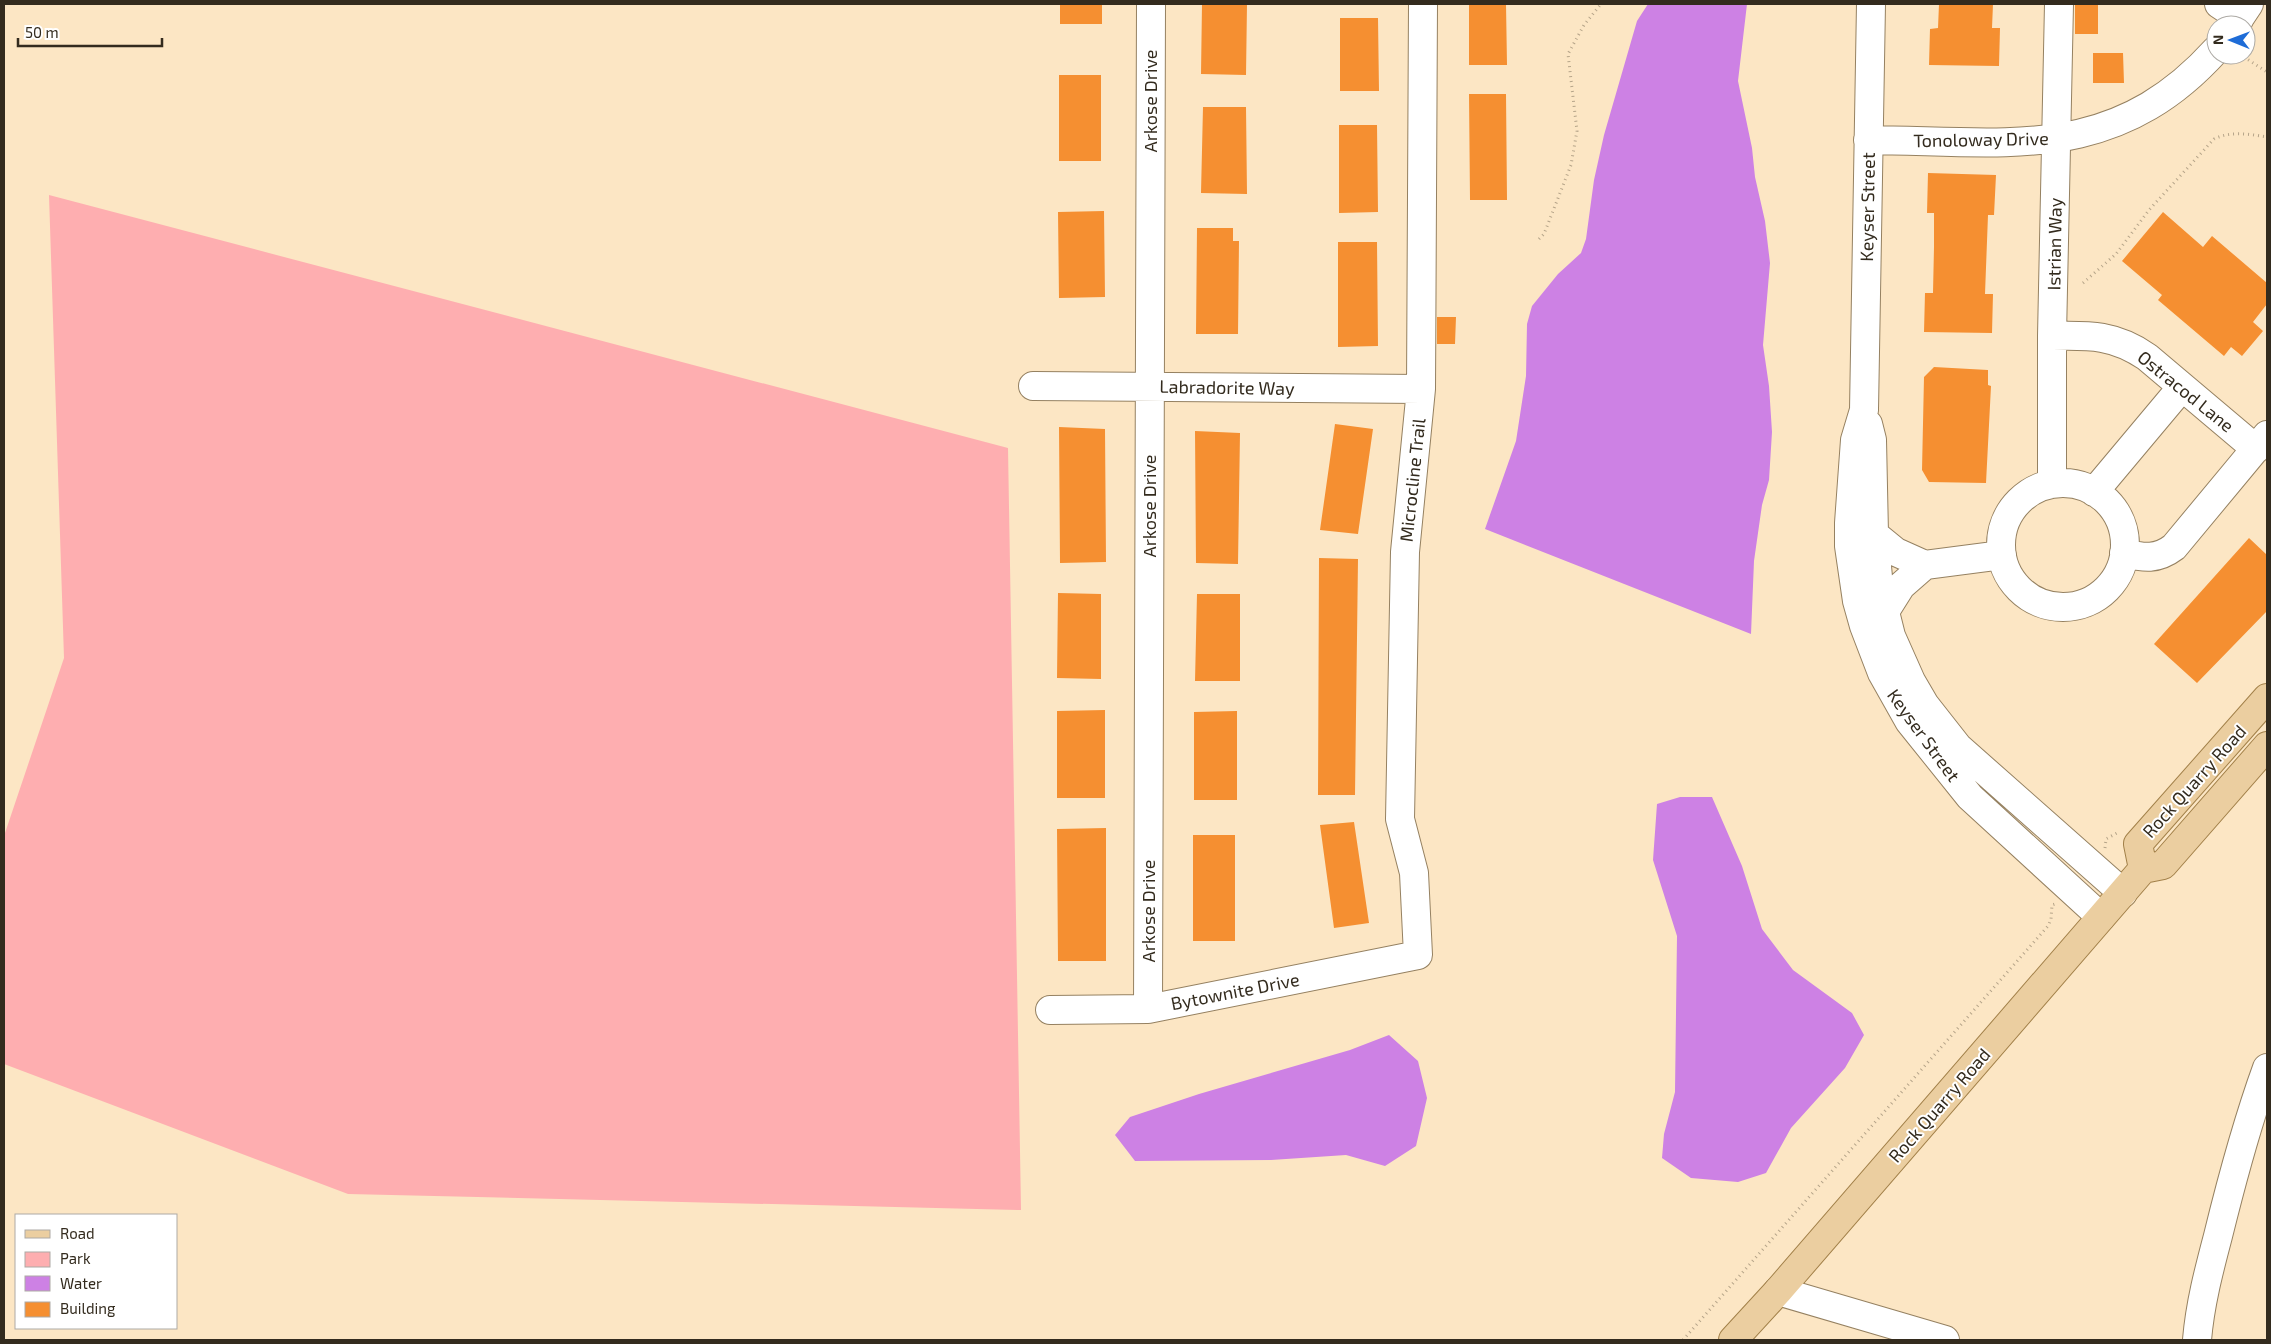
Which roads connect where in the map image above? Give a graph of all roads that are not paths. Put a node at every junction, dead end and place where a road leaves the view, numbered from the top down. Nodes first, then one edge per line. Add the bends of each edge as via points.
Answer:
1 (1150, 4) edge
2 (1423, 4) edge
3 (1871, 4) edge
4 (2059, 4) edge
5 (2206, 60) edge
6 (2056, 139) junction
7 (1868, 140) junction
8 (2052, 336) junction
9 (1033, 386) dead end
10 (1149, 386) junction
11 (2182, 386) junction
12 (1421, 388) junction
13 (1864, 410) junction
14 (2262, 442) edge
15 (2052, 484) junction
16 (2094, 492) junction
17 (1874, 534) junction
18 (2124, 553) junction
19 (2002, 555) junction
20 (1925, 565) junction
21 (1884, 613) junction
22 (2267, 698) edge
23 (2267, 746) edge
24 (2143, 869) junction
25 (2123, 893) junction
26 (2101, 917) junction
27 (1418, 955) joint
28 (1148, 1009) junction
29 (1050, 1010) dead end
30 (2267, 1068) edge
31 (1778, 1291) junction
32 (1733, 1340) edge
33 (1945, 1340) edge
34 (2197, 1340) edge

1 - 10 street, Arkose Drive
2 - 12 street, Microcline Trail
3 - 7 street, Keyser Street
4 - 6 street, Istrian Way
5 - 6 street, Tonoloway Drive via 2188,78 2134,116 2112,126
6 - 7 street, Tonoloway Drive via 2012,142
6 - 8 street, Istrian Way
7 - 13 street, Keyser Street
8 - 11 street, Ostracod Lane via 2114,339 2142,353
8 - 15 street, Istrian Way
9 - 10 street, Labradorite Way
10 - 12 street, Labradorite Way
10 - 28 street, Arkose Drive
11 - 14 street, Ostracod Lane
11 - 16 street
12 - 27 street, Microcline Trail via 1405,552 1400,819 1414,873
13 - 17 street, Keyser Street via 1872,440
13 - 26 street, Keyser Street via 1855,440 1849,546 1859,610 1882,673 1909,721 1970,798
14 - 18 street via 2169,550 2156,557
15 - 16 street via 2074,485
15 - 19 street via 2023,498 2013,510 2005,524
16 - 18 street via 2115,512 2121,524
17 - 20 street via 1896,552
17 - 21 street, Keyser Street via 1875,562
18 - 19 street via 2120,570 2097,597 2081,605 2064,608 2030,598 2017,587 2007,572
19 - 20 street
20 - 21 street via 1901,586
21 - 25 street, Keyser Street via 1911,680 1925,705 1958,747
22 - 24 main road, Rock Quarry Road via 2138,844
23 - 24 main road, Rock Quarry Road via 2162,865
24 - 25 main road, Rock Quarry Road
25 - 26 main road, Rock Quarry Road
26 - 31 main road, Rock Quarry Road
27 - 28 street, Bytownite Drive
28 - 29 street, Bytownite Drive
30 - 34 street via 2245,1130 2223,1212 2205,1282
31 - 32 main road, Rock Quarry Road
31 - 33 street

